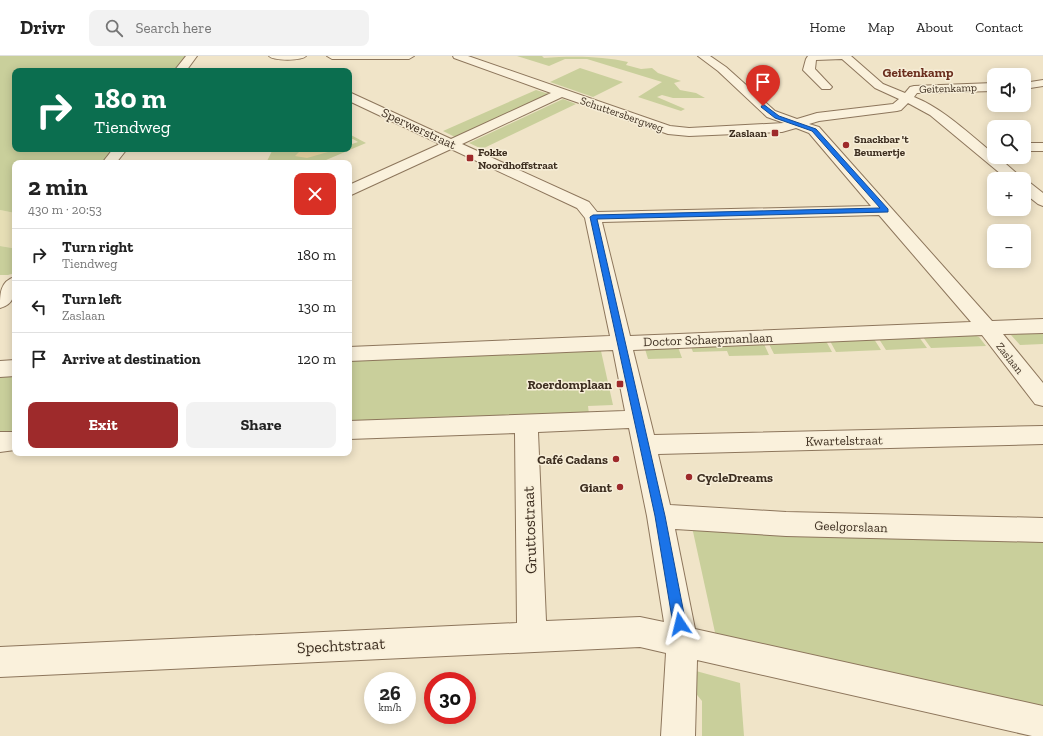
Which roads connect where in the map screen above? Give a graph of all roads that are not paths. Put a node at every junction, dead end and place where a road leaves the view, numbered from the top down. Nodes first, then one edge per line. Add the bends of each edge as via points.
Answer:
1 (192, 56) edge
2 (274, 56) edge
3 (301, 56) edge
4 (409, 56) edge
5 (458, 56) edge
6 (703, 56) edge
7 (815, 56) edge
8 (845, 56) edge
9 (337, 59) edge
10 (182, 68) edge
11 (1043, 83) edge
12 (1031, 85) edge
13 (826, 87) dead end
14 (987, 87) edge
15 (1031, 88) edge
16 (562, 93) junction
17 (1043, 94) edge
18 (352, 97) edge
19 (906, 98) junction
20 (795, 124) junction
21 (453, 144) junction
22 (1031, 147) edge
23 (1043, 147) edge
24 (987, 148) edge
25 (979, 149) junction
26 (118, 152) edge
27 (111, 160) edge
28 (1007, 172) edge
29 (352, 190) edge
30 (1031, 192) edge
31 (1043, 201) edge
32 (885, 210) junction
33 (593, 217) junction
34 (12, 287) edge
35 (0, 302) edge
36 (1043, 326) edge
37 (987, 328) junction
38 (622, 342) junction
39 (352, 354) edge
40 (12, 368) edge
41 (0, 369) edge
42 (1043, 398) edge
43 (639, 419) junction
44 (526, 424) junction
45 (352, 430) edge
46 (1043, 435) edge
47 (12, 441) edge
48 (0, 442) edge
49 (644, 445) junction
50 (660, 516) junction
51 (1043, 530) edge
52 (532, 636) junction
53 (682, 640) junction
54 (0, 662) edge
55 (1043, 722) edge
56 (678, 736) edge

1 - 10 street
2 - 3 street
4 - 9 street
5 - 16 street, Schuttersbergweg
6 - 20 street, Zaslaan via 722,69 771,114
7 - 8 street
7 - 13 street via 811,59 809,70
8 - 19 street via 879,86
11 - 12 street
14 - 19 street, Geitenkamp via 914,90
15 - 17 street
16 - 20 street, Schuttersbergweg via 668,130 770,130
16 - 21 street
18 - 21 street, Sperwerstraat
19 - 20 street, Schuttersbergweg via 897,107 817,117
19 - 25 street via 924,105
20 - 32 street, Zaslaan via 814,130
21 - 29 street
21 - 33 street, Sperwerstraat via 583,205
22 - 23 street
24 - 25 street
25 - 28 street
26 - 27 street
30 - 31 street
32 - 33 street
32 - 37 street, Zaslaan
33 - 38 street
34 - 35 street
36 - 37 street, Doctor Schaepmanlaan
37 - 38 street, Doctor Schaepmanlaan
37 - 42 street, Zaslaan
38 - 39 street, Doctor Schaepmanlaan
38 - 43 street
40 - 41 street
43 - 44 street
43 - 49 street
44 - 45 street
44 - 52 street, Gruttostraat
46 - 49 street, Kwartelstraat
47 - 48 street
49 - 50 street
50 - 51 street, Geelgorslaan via 794,524
50 - 53 street
52 - 53 street, Spechtstraat via 640,632
52 - 54 street, Spechtstraat
53 - 55 street
53 - 56 street

